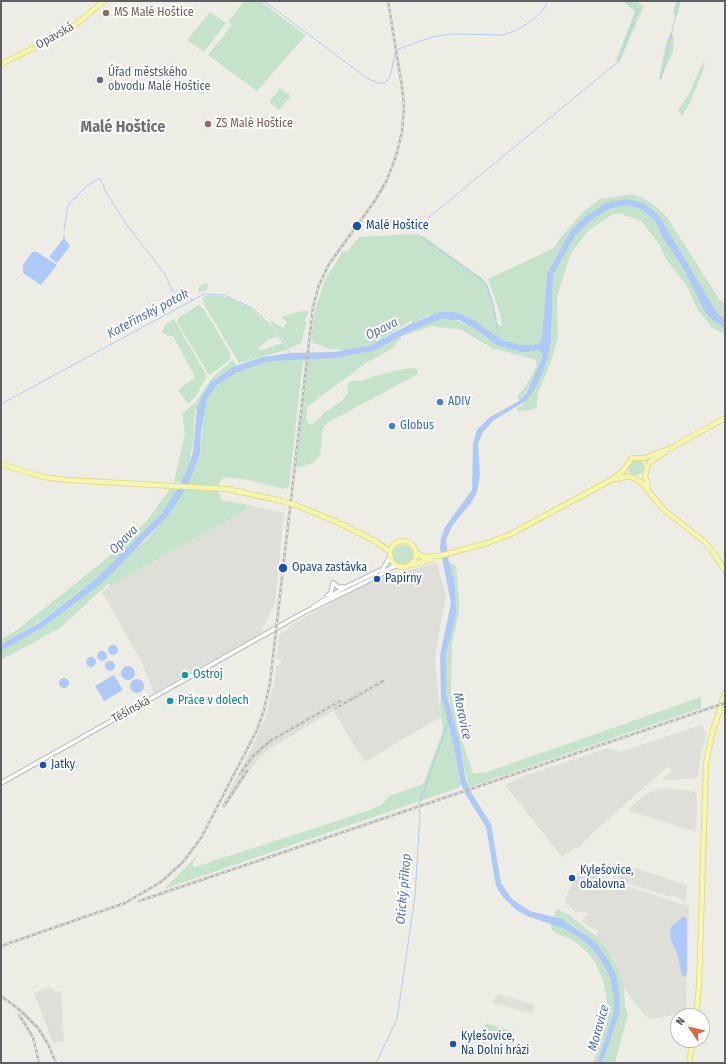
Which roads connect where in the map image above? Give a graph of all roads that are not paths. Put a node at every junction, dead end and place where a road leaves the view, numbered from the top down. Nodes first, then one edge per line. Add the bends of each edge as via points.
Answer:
1 (104, 1) edge
2 (1, 64) edge
3 (725, 418) edge
4 (670, 448) junction
5 (640, 458) junction
6 (1, 464) edge
7 (626, 466) junction
8 (646, 470) junction
9 (632, 477) junction
10 (611, 480) junction
11 (653, 497) junction
12 (377, 542) junction
13 (396, 543) junction
14 (416, 552) junction
15 (390, 554) junction
16 (439, 556) junction
17 (412, 565) junction
18 (397, 566) junction
19 (725, 571) edge
20 (374, 574) junction
21 (311, 609) junction
22 (303, 614) junction
23 (725, 693) edge
24 (1, 784) edge
25 (697, 1008) edge
26 (692, 1048) edge
27 (689, 1063) edge

1 - 2 main road, Opavská via 68,31
3 - 4 main road
4 - 5 main road via 647,458
4 - 8 main road via 650,462
5 - 7 main road via 632,458
5 - 8 main road
6 - 12 main road, bridge via 43,476 105,484 226,489 295,505
7 - 9 main road via 626,472
7 - 10 main road
8 - 9 main road via 641,476
8 - 11 main road via 646,482
9 - 10 main road
9 - 11 main road via 642,483
10 - 16 main road via 509,535
11 - 19 main road via 668,513 704,541
12 - 13 main road
12 - 15 main road
13 - 14 main road via 408,542 413,545
13 - 15 main road, Těšínská
14 - 16 main road via 422,557
14 - 17 main road via 416,559
15 - 18 main road
15 - 20 street, Těšínská via 385,567
16 - 17 main road, Těšínská
17 - 18 main road, Těšínská via 406,568
18 - 22 street, Těšínská
20 - 21 street, Těšínská via 344,588
20 - 21 street via 369,574 342,588 333,583 329,595
21 - 22 street, Těšínská
22 - 24 street, Těšínská
23 - 25 main road via 706,762
26 - 27 main road

